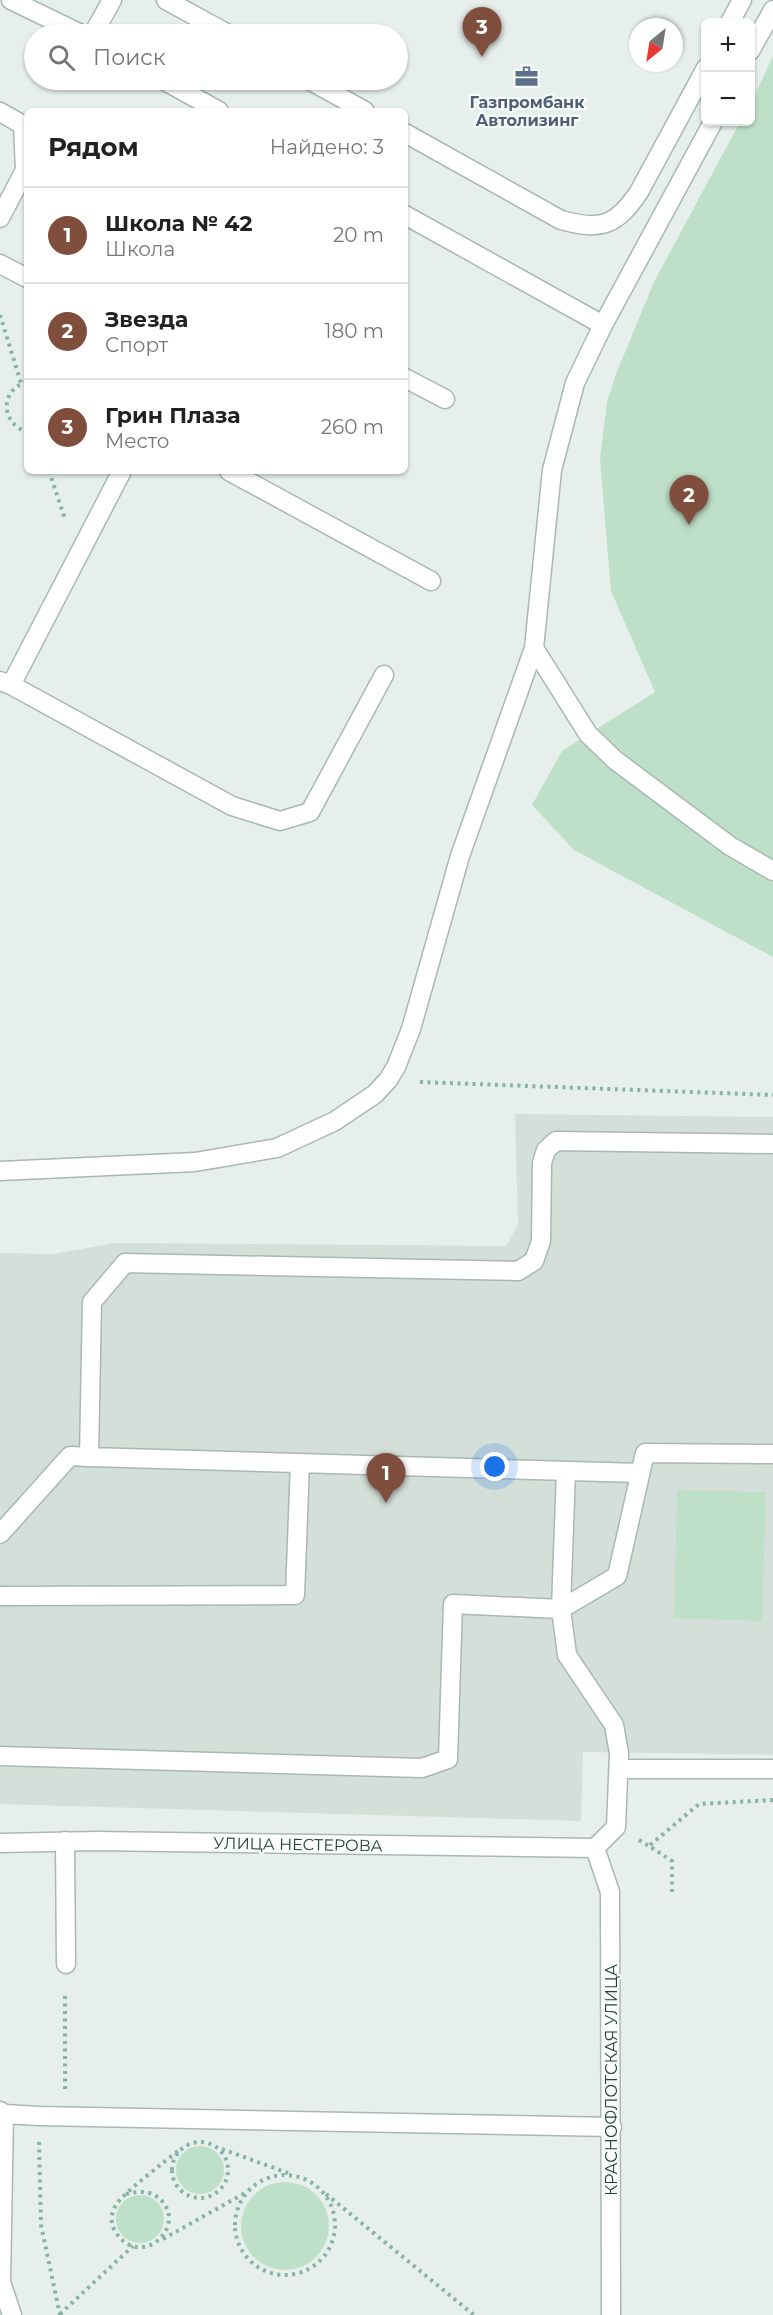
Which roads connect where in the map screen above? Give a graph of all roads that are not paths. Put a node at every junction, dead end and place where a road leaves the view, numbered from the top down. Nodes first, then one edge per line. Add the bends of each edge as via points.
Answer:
1 (11, 0) edge
2 (112, 0) edge
3 (166, 0) edge
4 (742, 0) edge
5 (773, 10) edge
6 (732, 18) edge
7 (60, 24) edge
8 (99, 24) edge
9 (210, 24) edge
10 (755, 42) edge
11 (703, 72) edge
12 (181, 90) edge
13 (327, 90) edge
14 (214, 108) edge
15 (360, 108) edge
16 (0, 112) edge
17 (711, 126) edge
18 (408, 135) edge
19 (24, 148) edge
20 (24, 173) edge
21 (408, 217) edge
22 (0, 218) edge
23 (0, 264) edge
24 (24, 276) edge
25 (603, 325) junction
26 (408, 380) edge
27 (445, 399) dead end
28 (120, 474) edge
29 (235, 474) edge
30 (431, 581) dead end
31 (534, 648) junction
32 (384, 675) dead end
33 (6, 683) edge
34 (773, 871) edge
35 (773, 1144) edge
36 (0, 1171) edge
37 (773, 1454) edge
38 (89, 1457) junction
39 (300, 1463) junction
40 (566, 1471) junction
41 (640, 1473) junction
42 (0, 1534) edge
43 (0, 1596) edge
44 (561, 1609) junction
45 (0, 1756) edge
46 (619, 1769) junction
47 (773, 1769) edge
48 (65, 1842) junction
49 (0, 1843) edge
50 (595, 1848) junction
51 (66, 1964) road end
52 (2, 2113) edge
53 (612, 2127) junction
54 (12, 2315) edge
55 (611, 2315) edge

1 - 7 street
2 - 8 street
3 - 9 street
4 - 6 street
5 - 10 street
11 - 18 street via 639,192 626,211 608,223 584,227 561,220
12 - 14 street
13 - 15 street
16 - 19 street via 23,125
17 - 25 street
20 - 22 street
21 - 25 street
23 - 24 street
25 - 31 street via 575,383 552,470
26 - 27 street
28 - 33 street
29 - 30 street
31 - 34 street via 588,734 615,760 730,846
31 - 36 street via 460,856 411,1029 396,1067 375,1094 335,1121 277,1148 195,1162
32 - 33 street via 310,812 280,821 232,806
35 - 38 street via 556,1141 546,1150 542,1163 541,1241 534,1261 518,1270 125,1263 92,1302
37 - 41 street via 645,1453
38 - 39 street
38 - 42 street via 70,1456
39 - 40 street
39 - 43 street via 296,1595
40 - 41 street
40 - 44 street
41 - 44 street via 617,1576
44 - 45 street via 453,1604 448,1759 422,1768
44 - 46 street via 567,1655 614,1725
46 - 47 street
46 - 50 street via 616,1827
48 - 49 street, УЛИЦА НЕСТЕРОВА
48 - 50 street, УЛИЦА НЕСТЕРОВА
48 - 51 street
50 - 53 street, КРАСНОФЛОТСКАЯ УЛИЦА via 610,1892
52 - 53 street
52 - 54 street via 1,2282
53 - 55 street, КРАСНОФЛОТСКАЯ УЛИЦА

